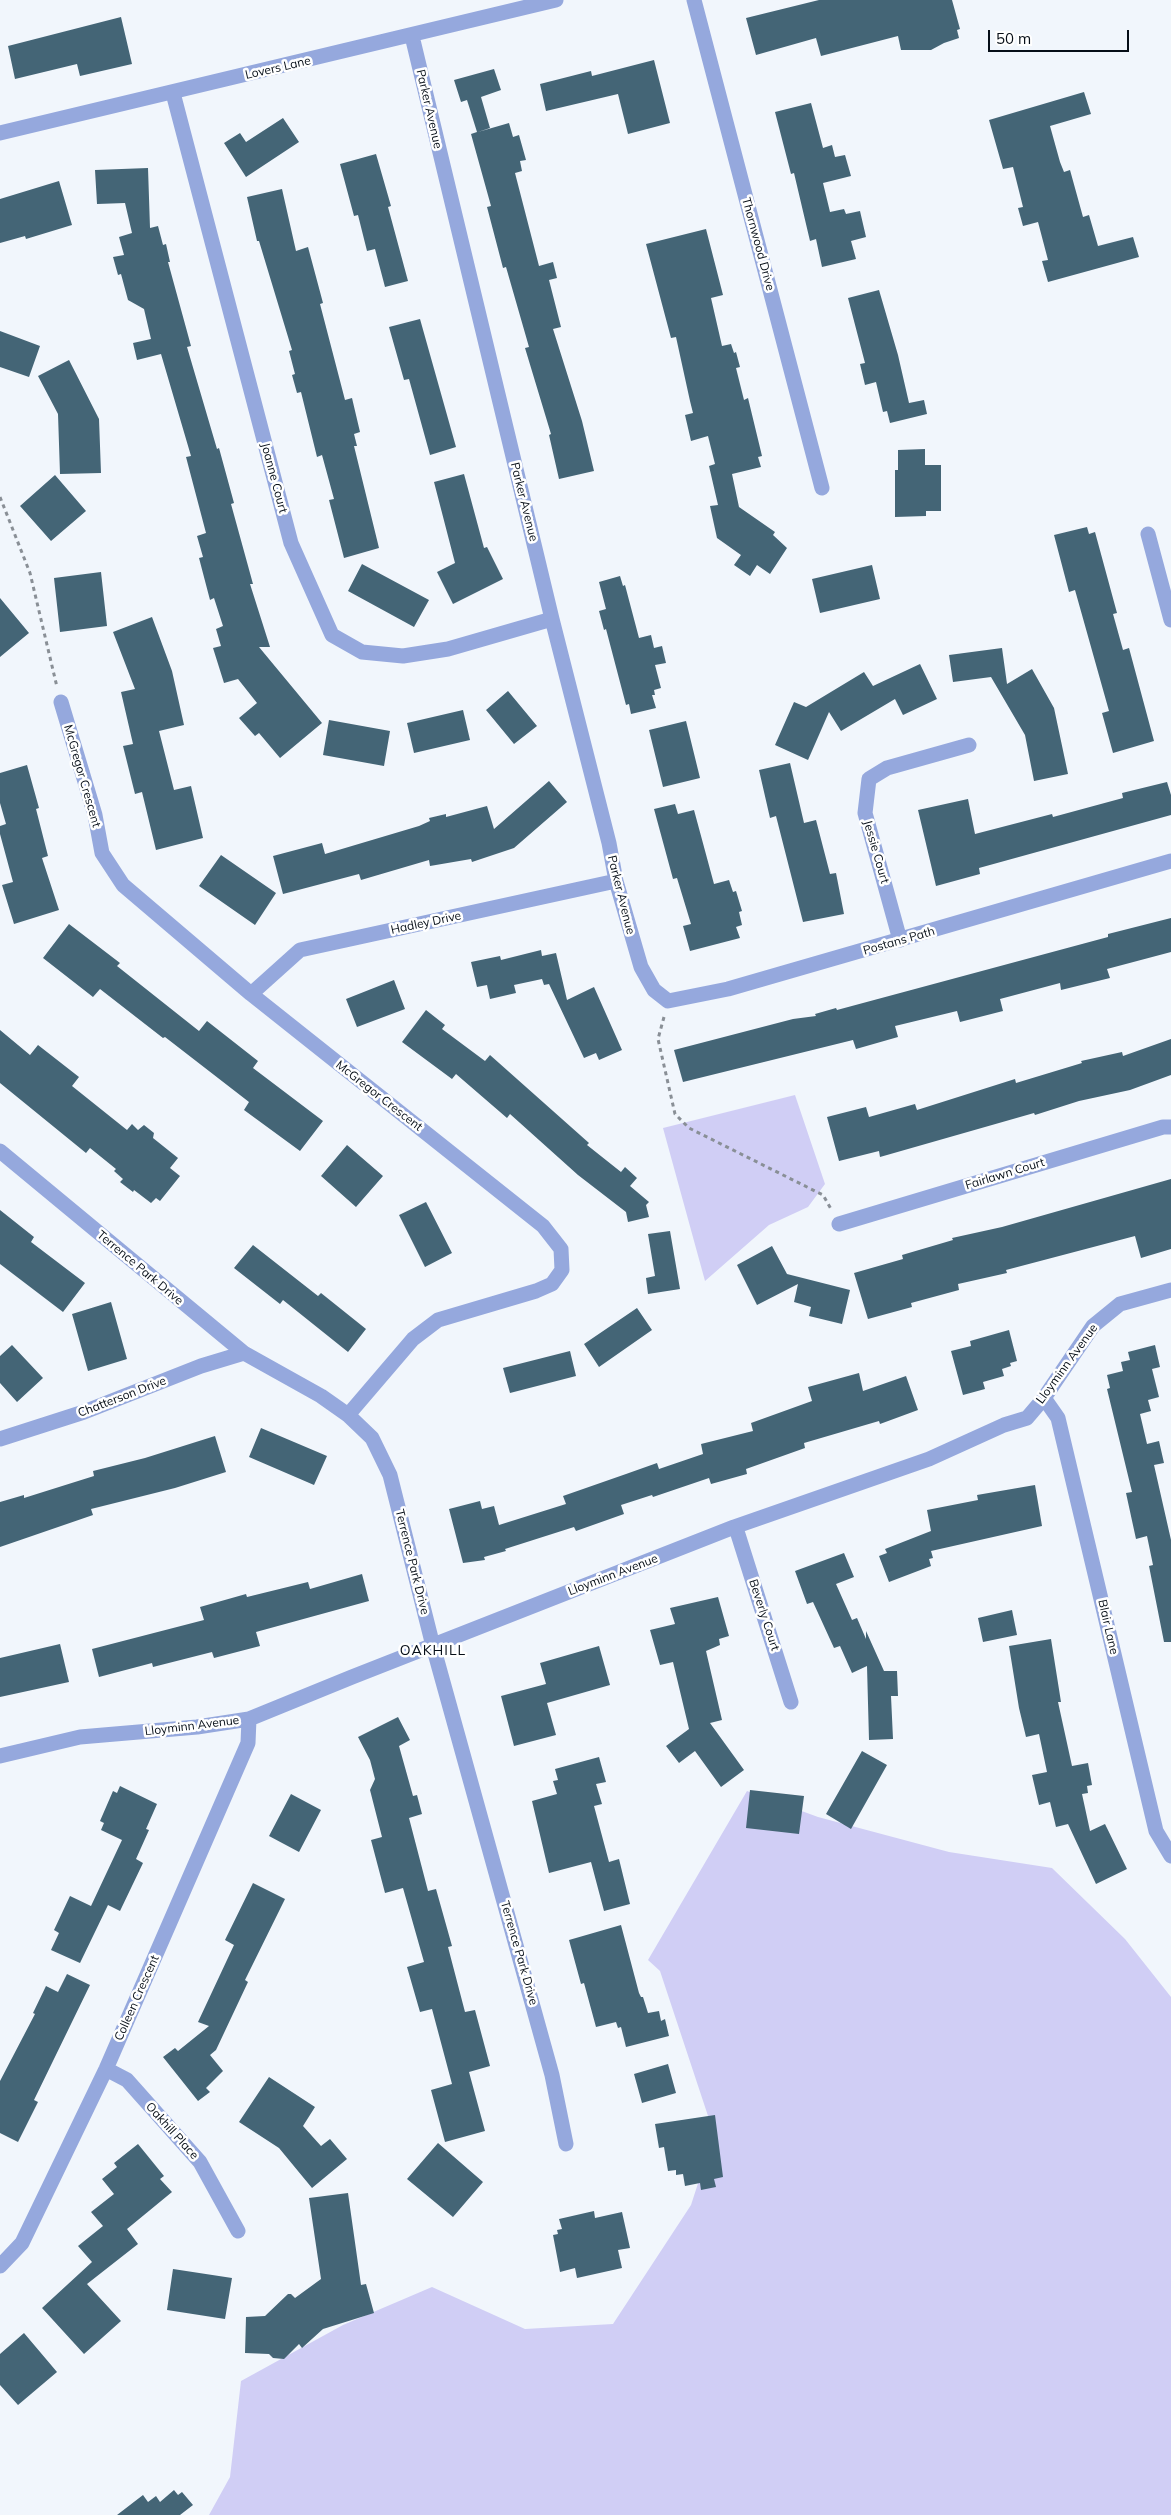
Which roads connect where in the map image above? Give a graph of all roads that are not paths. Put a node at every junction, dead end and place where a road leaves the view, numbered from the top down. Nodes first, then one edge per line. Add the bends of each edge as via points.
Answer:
1 (556, 0) edge
2 (694, 0) edge
3 (412, 36) junction
4 (173, 93) junction
5 (0, 133) edge
6 (822, 488) dead end
7 (1148, 534) dead end
8 (552, 619) junction
9 (1171, 620) edge
10 (61, 702) road end
11 (969, 745) dead end
12 (1171, 861) edge
13 (616, 881) junction
14 (900, 940) junction
15 (251, 994) junction
16 (668, 1002) joint
17 (1171, 1127) edge
18 (0, 1151) edge
19 (839, 1224) road end
20 (1171, 1290) edge
21 (244, 1353) junction
22 (1044, 1398) junction
23 (348, 1415) junction
24 (0, 1439) edge
25 (736, 1528) junction
26 (433, 1646) junction
27 (791, 1702) dead end
28 (249, 1719) junction
29 (0, 1756) edge
30 (1171, 1856) edge
31 (106, 2069) junction
32 (566, 2144) dead end
33 (238, 2231) dead end
34 (0, 2266) edge

1 - 3 street, Lovers Lane
2 - 6 street, Thornwood Drive
3 - 4 street, Lovers Lane
3 - 8 street, Parker Avenue
4 - 5 street, Lovers Lane
4 - 8 street, Joanne Court via 291,543 332,635 362,652 403,656 448,648
7 - 9 street
8 - 13 street, Parker Avenue
10 - 15 street, McGregor Crescent via 95,815 102,853 124,885
11 - 14 street, Jessie Court via 887,768 869,779 865,813
12 - 14 street, Postans Path
13 - 15 street, Hadley Drive via 300,950
13 - 16 street, Parker Avenue via 642,967 654,990
14 - 16 street, Postans Path via 728,989
15 - 23 street, McGregor Crescent via 543,1226 561,1249 562,1270 552,1284 438,1320 412,1340
17 - 19 street, Fairlawn Court
18 - 21 street, Terrence Park Drive
20 - 22 street, Lloyminn Avenue via 1120,1304 1093,1326
21 - 23 street, Terrence Park Drive
21 - 24 street, Chatterson Drive
22 - 25 street, Lloyminn Avenue via 1027,1418 929,1459
22 - 30 street, Blair Lane via 1058,1418 1156,1831
23 - 26 street, Terrence Park Drive via 372,1438 390,1475
25 - 26 street, Lloyminn Avenue
25 - 27 street, Beverly Court
26 - 28 street, Lloyminn Avenue
26 - 32 street, Terrence Park Drive via 552,2075
28 - 29 street, Lloyminn Avenue via 80,1737
28 - 31 street, Colleen Crescent via 248,1743
31 - 33 street, Oakhill Place via 126,2080 200,2162
31 - 34 street, Colleen Crescent via 22,2243

